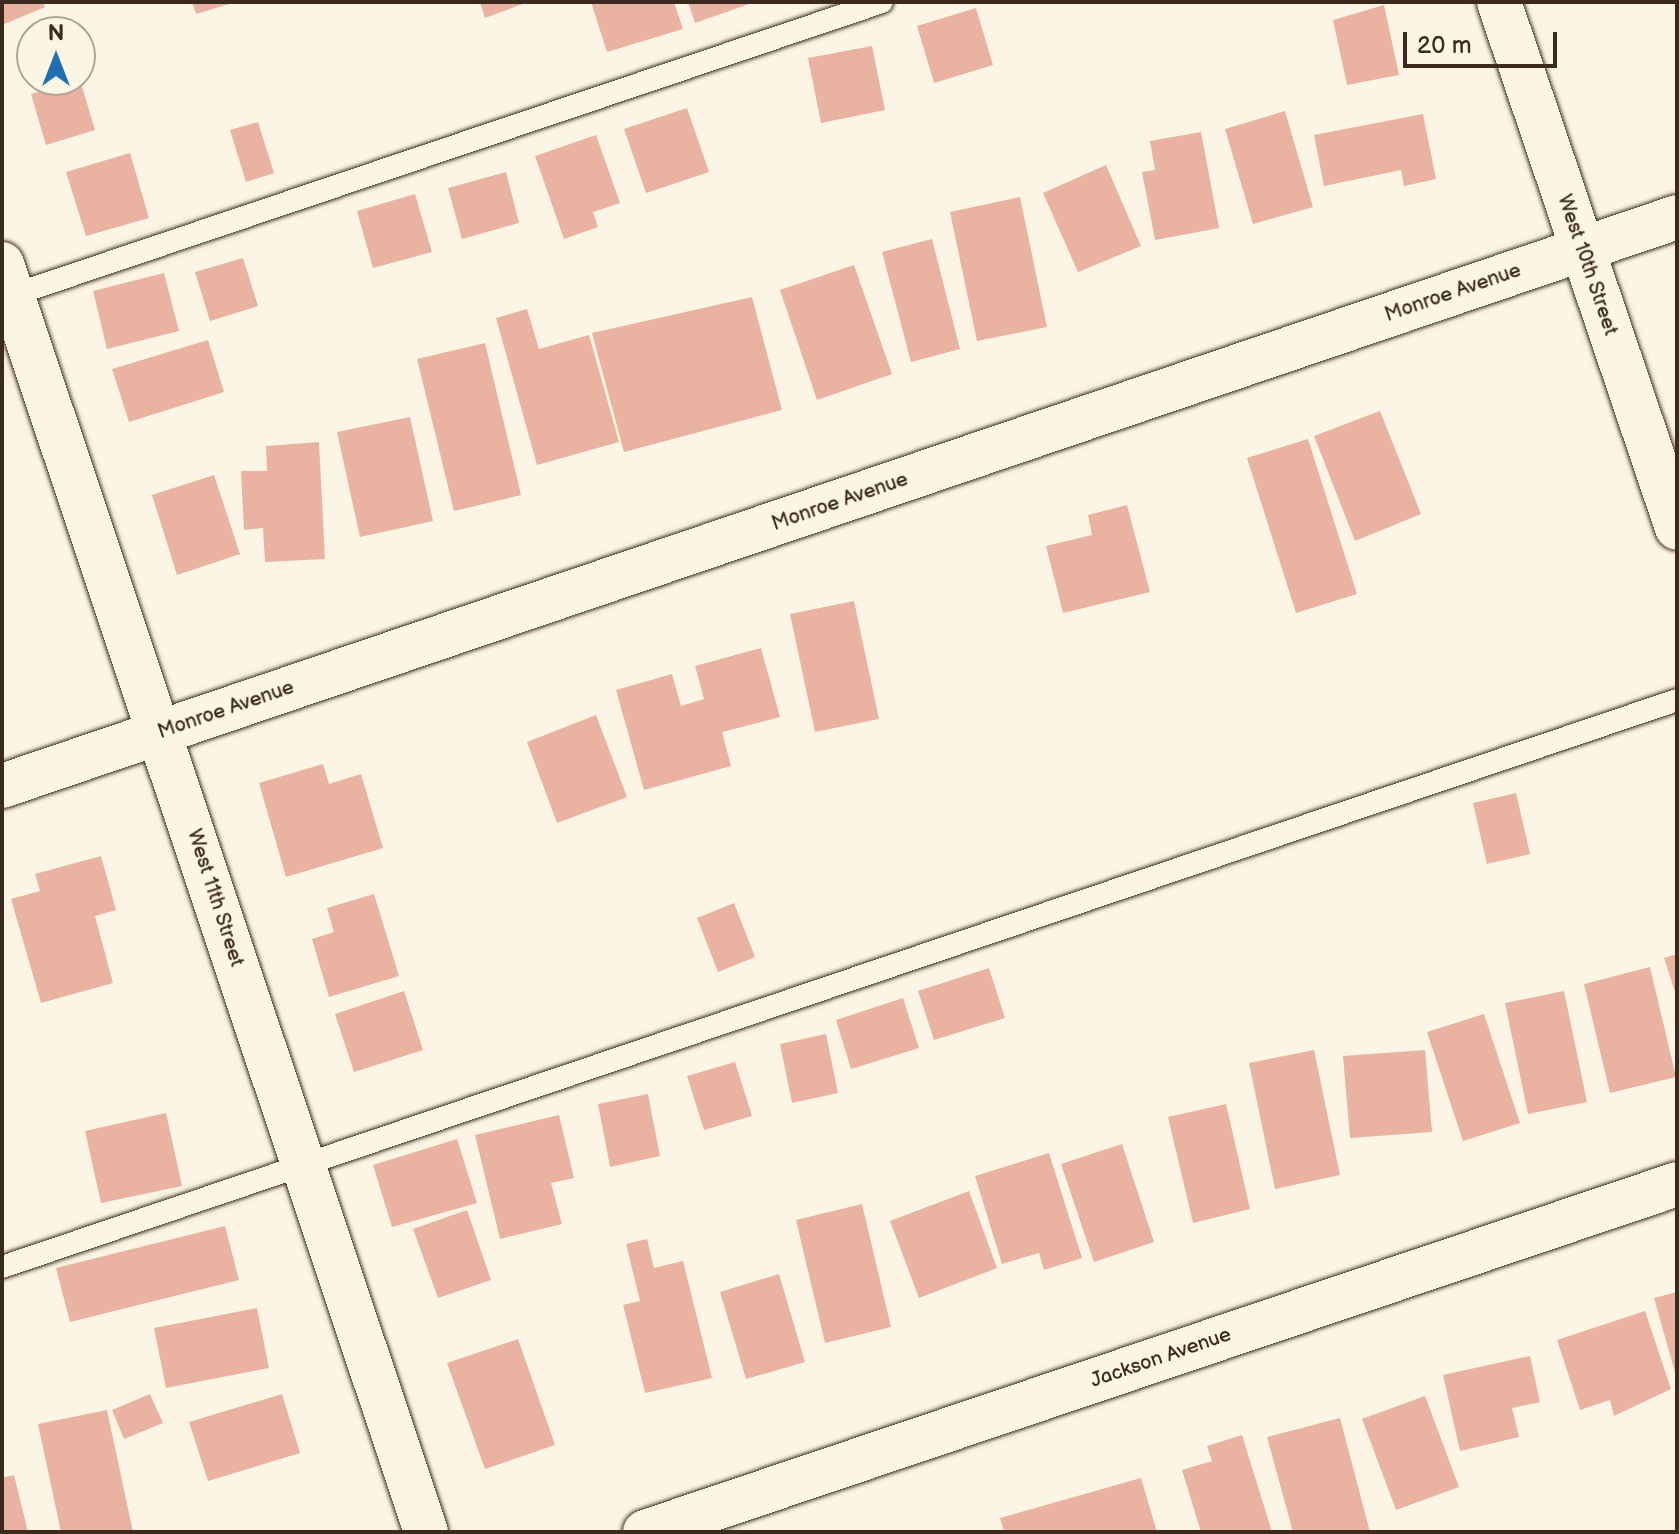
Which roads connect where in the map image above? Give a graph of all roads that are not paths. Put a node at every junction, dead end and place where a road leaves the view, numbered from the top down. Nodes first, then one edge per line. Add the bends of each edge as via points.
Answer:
1 (882, 2) edge
2 (1499, 2) edge
3 (1677, 217) edge
4 (1581, 250) junction
5 (5, 286) edge
6 (1677, 528) edge
7 (1677, 700) edge
8 (161, 732) junction
9 (2, 786) edge
10 (302, 1168) junction
11 (1677, 1184) edge
12 (2, 1267) edge
13 (426, 1532) edge
14 (645, 1532) edge

1 - 5 lane
2 - 4 street, West 10th Street
3 - 4 street, Monroe Avenue
4 - 6 street, West 10th Street
4 - 8 street, Monroe Avenue
5 - 8 street, West 11th Street
7 - 10 lane
8 - 9 street, Monroe Avenue
8 - 10 street, West 11th Street
10 - 12 lane
10 - 13 street, West 11th Street
11 - 14 street, Jackson Avenue

